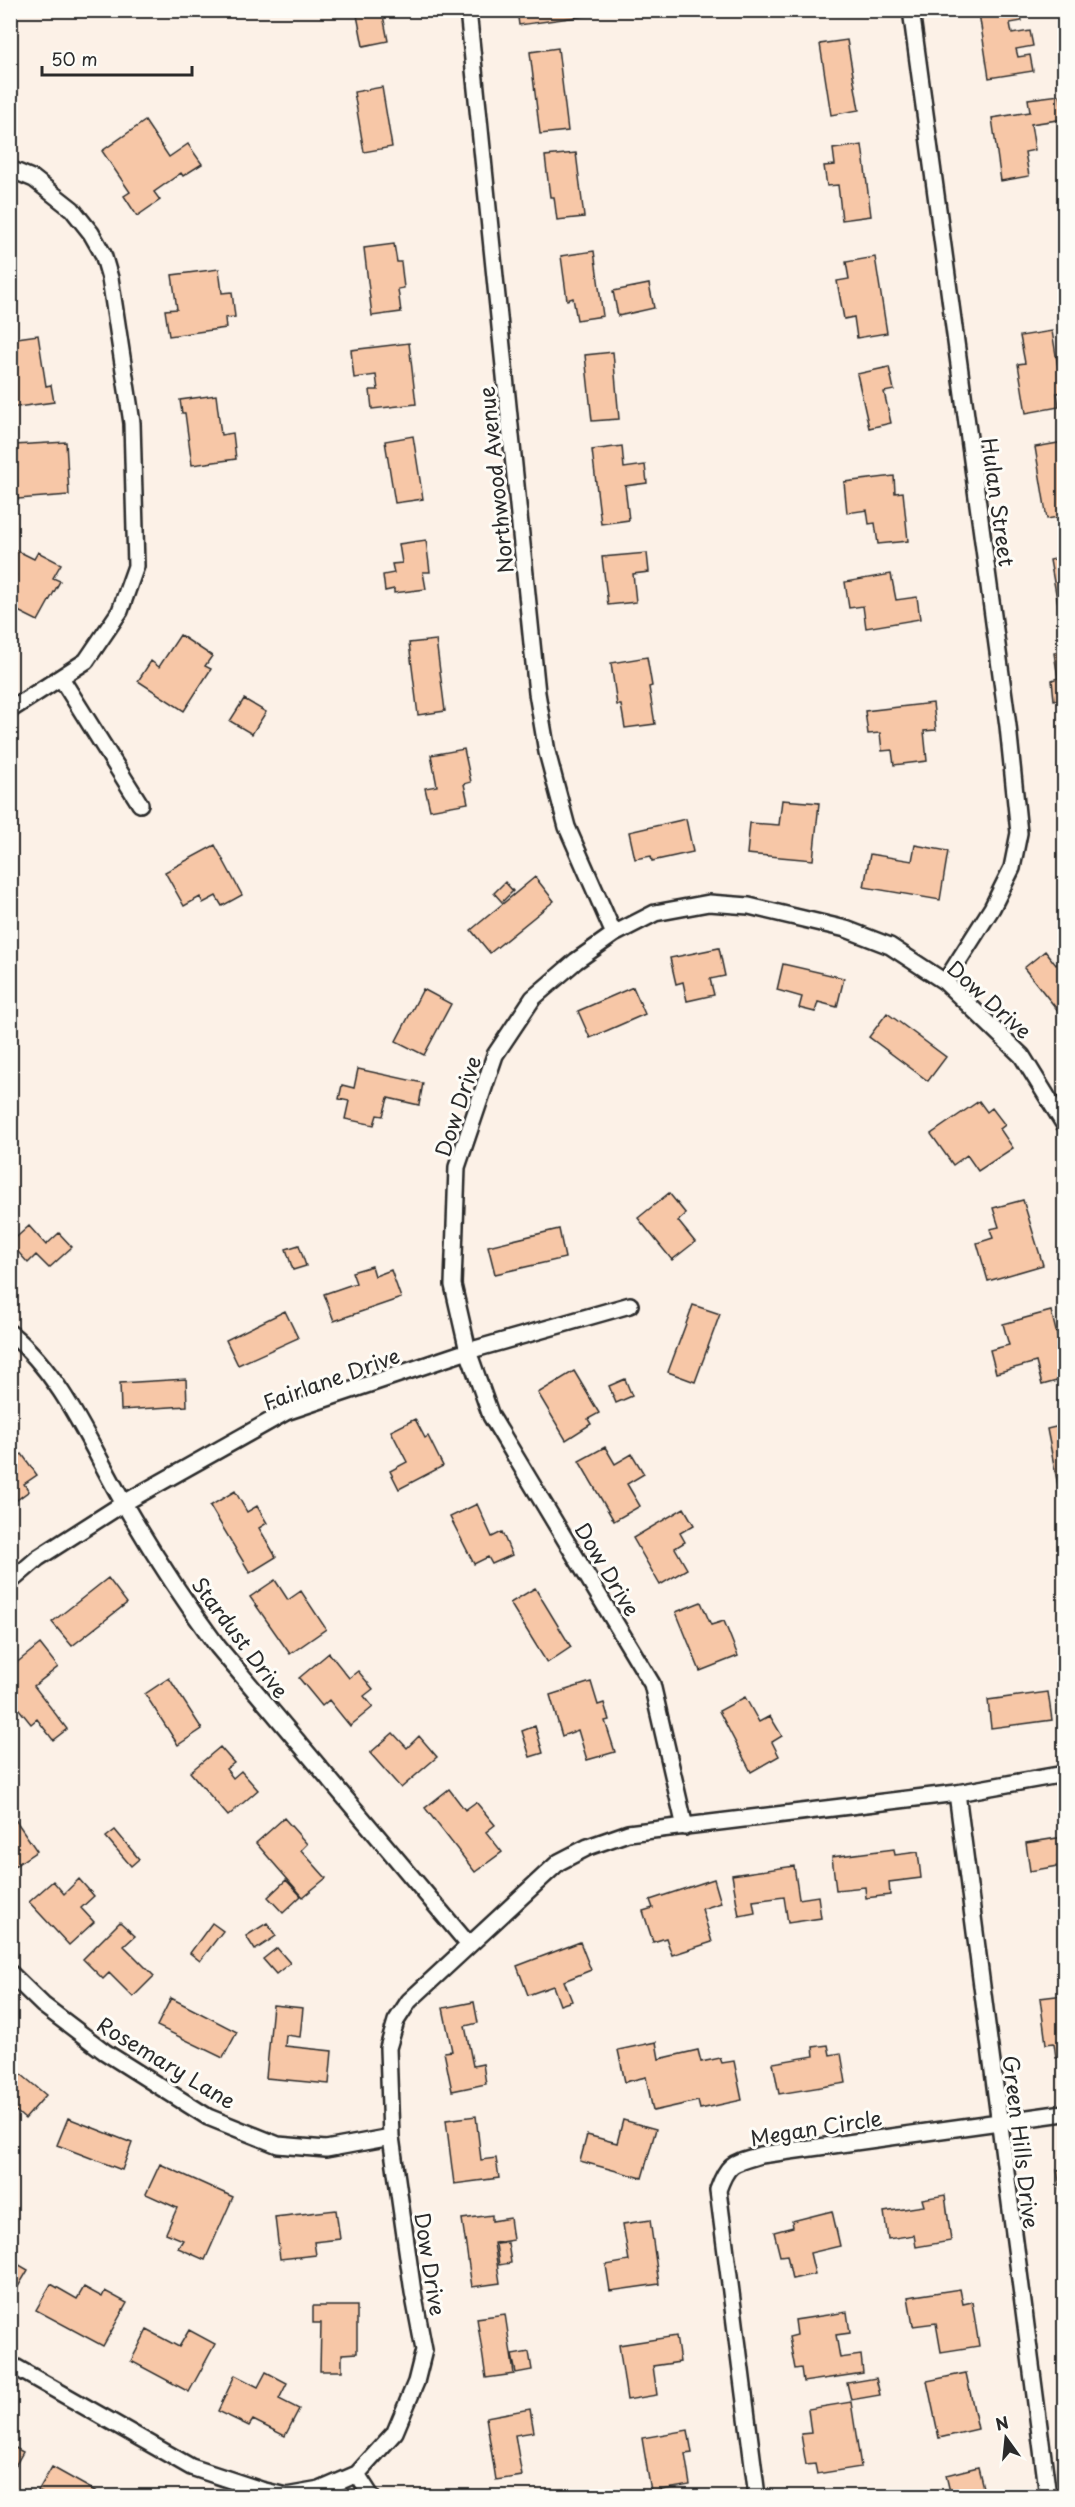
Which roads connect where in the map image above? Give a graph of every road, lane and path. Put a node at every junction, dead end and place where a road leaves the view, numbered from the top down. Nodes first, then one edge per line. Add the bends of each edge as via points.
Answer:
1 (468, 10) edge
2 (911, 10) edge
3 (10, 169) edge
4 (61, 678) junction
5 (10, 710) edge
6 (140, 804) dead end
7 (614, 934) junction
8 (945, 982) junction
9 (1065, 1124) edge
10 (630, 1305) dead end
11 (10, 1333) edge
12 (468, 1351) junction
13 (124, 1503) junction
14 (10, 1582) edge
15 (1065, 1774) edge
16 (957, 1793) junction
17 (685, 1827) junction
18 (469, 1945) junction
19 (10, 1973) edge
20 (1065, 2113) edge
21 (998, 2122) junction
22 (392, 2137) junction
23 (10, 2364) edge
24 (357, 2474) junction
25 (371, 2496) edge
26 (757, 2496) edge
27 (1048, 2496) edge

1 - 7 street, Northwood Avenue via 537,693 547,752 567,826
2 - 8 street, Hulan Street via 1019,833 1012,868 992,908
3 - 4 street via 34,179 72,209 103,254 132,423 136,566 120,611 100,643 86,662
4 - 5 street
4 - 6 street
7 - 8 street, Dow Drive via 656,913 709,903 749,906 857,933 890,946
7 - 12 street, Dow Drive via 533,998 495,1055 457,1167 453,1285
8 - 9 street, Dow Drive via 1022,1056
10 - 12 street, Fairlane Drive
11 - 13 street, Stardust Drive via 30,1349 74,1413
12 - 13 street, Fairlane Drive via 286,1412
12 - 17 street, Dow Drive via 492,1416 652,1684
13 - 14 street, Fairlane Drive via 38,1558
13 - 18 street, Stardust Drive via 218,1647
15 - 16 street, Dow Drive
16 - 17 street, Dow Drive
16 - 21 street, Green Hills Drive
17 - 18 street, Dow Drive via 628,1833 559,1862
18 - 22 street, Dow Drive via 409,2001 396,2021 388,2048
19 - 22 street, Rosemary Lane via 43,2005 105,2052 208,2116 278,2145 326,2149
20 - 21 street, Megan Circle
21 - 26 street, Megan Circle via 761,2155 738,2161 725,2171 718,2190
21 - 27 street, Green Hills Drive
22 - 24 street, Dow Drive via 412,2292 424,2350 416,2382 395,2432
23 - 24 street, Dow Drive via 191,2467 261,2490 286,2496 320,2490
24 - 25 street

